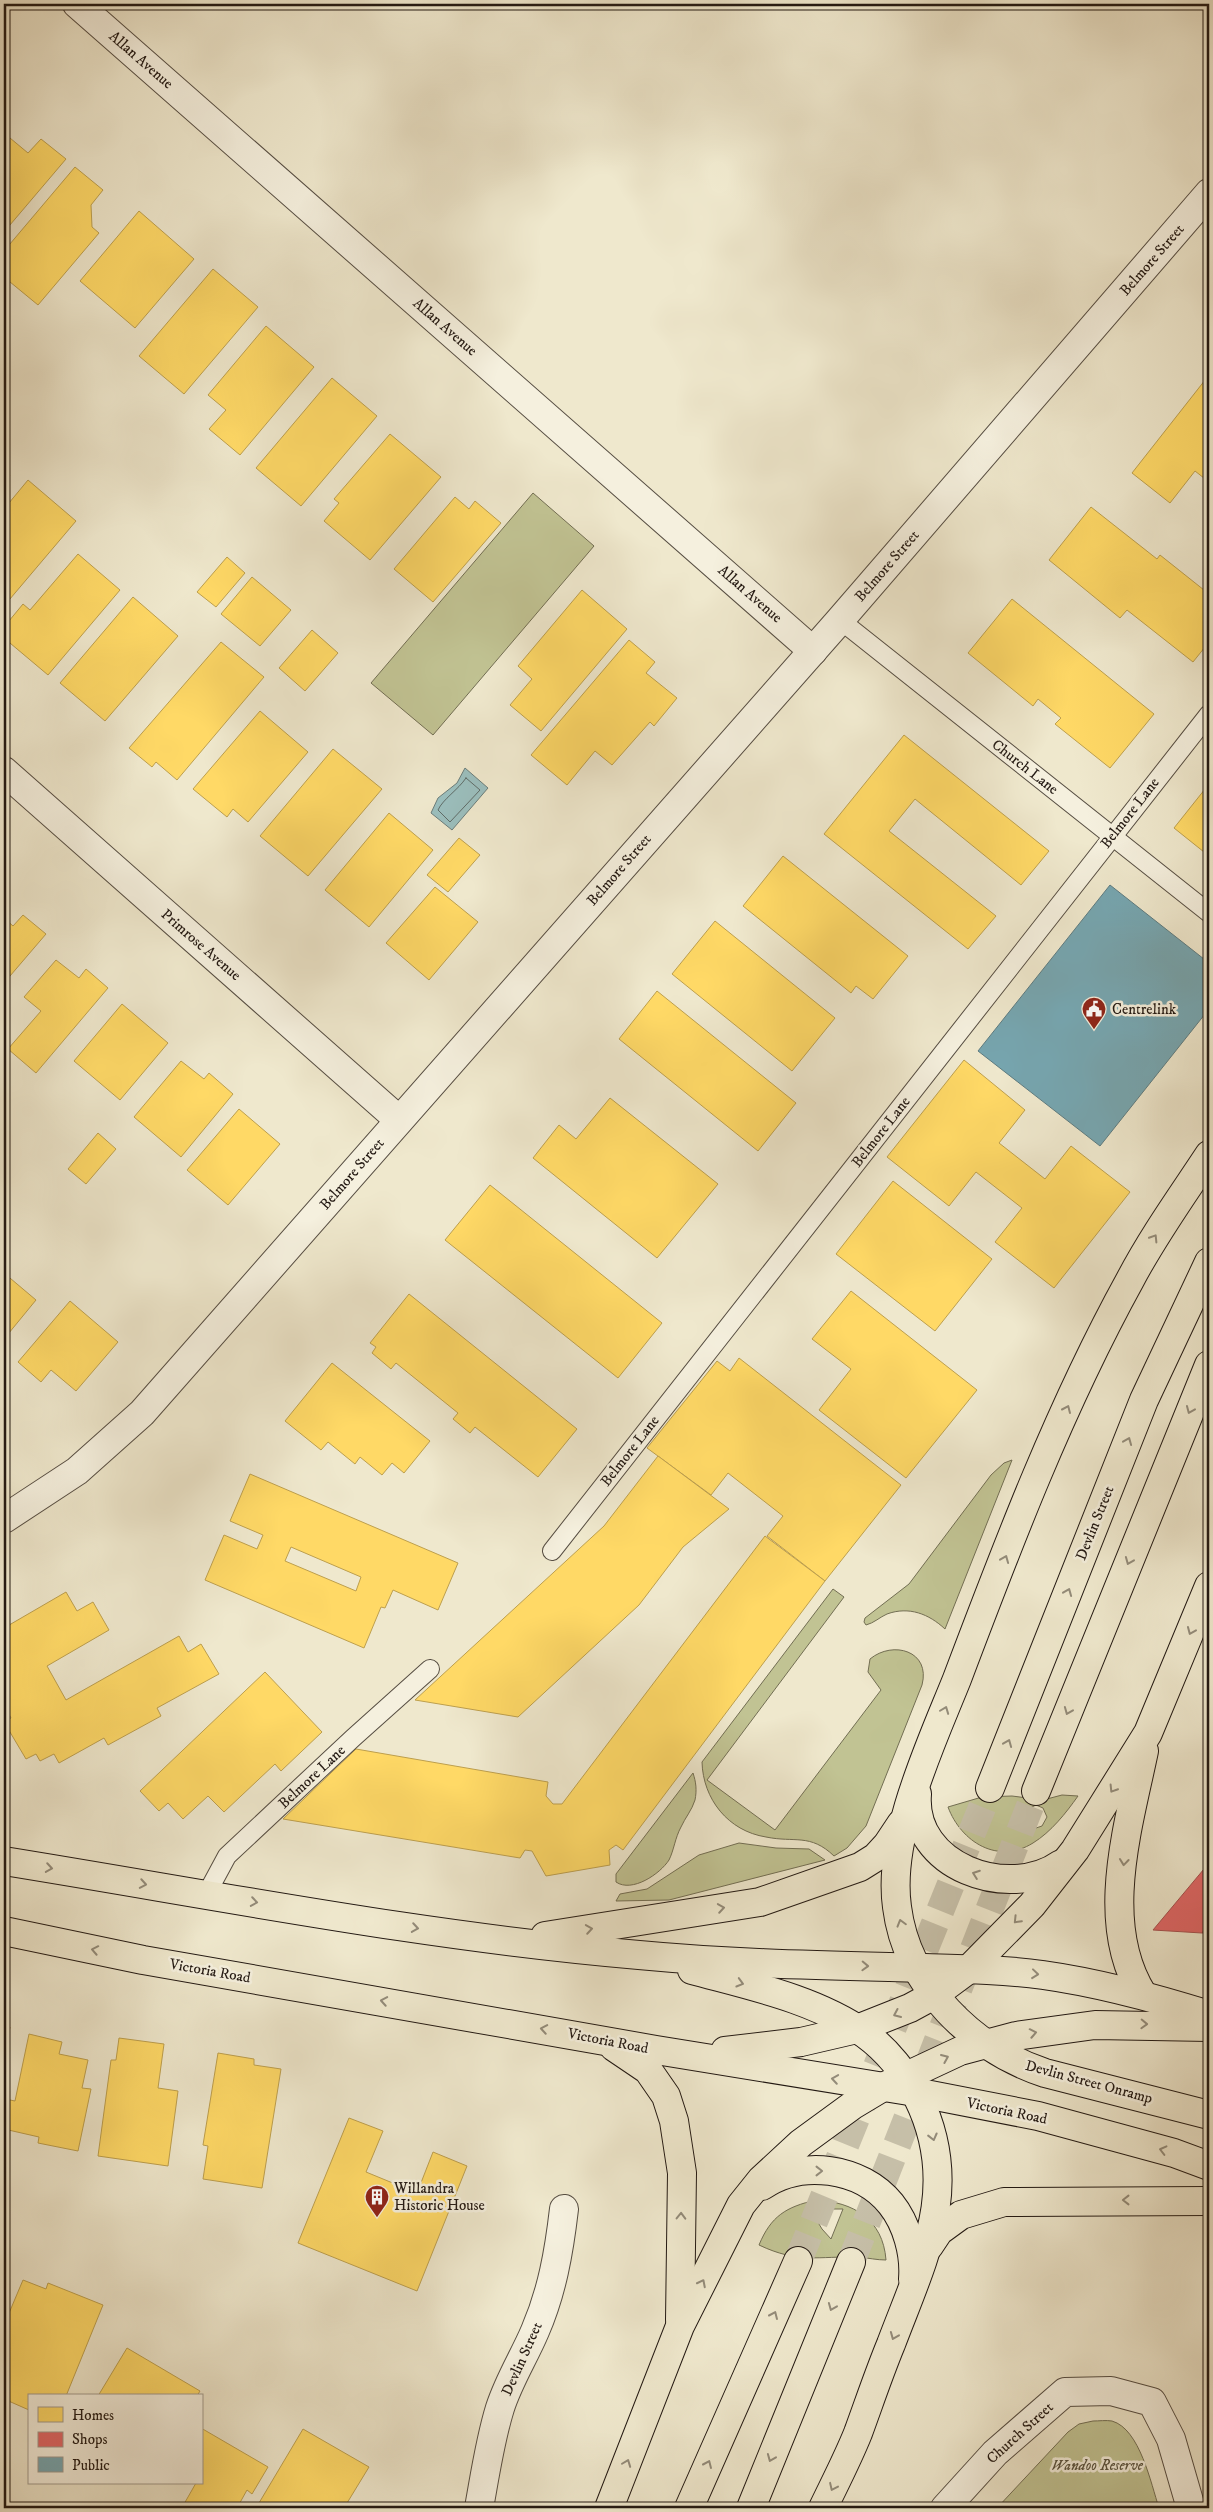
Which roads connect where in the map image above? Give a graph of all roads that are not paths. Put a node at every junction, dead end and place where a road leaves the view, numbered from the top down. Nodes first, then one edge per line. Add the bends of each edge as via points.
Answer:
1 (77, 4) edge
2 (1209, 193) edge
3 (840, 620) junction
4 (813, 651) junction
5 (1209, 714) edge
6 (4, 770) edge
7 (1113, 836) junction
8 (1209, 913) edge
9 (399, 1120) junction
10 (1209, 1155) edge
11 (1209, 1262) edge
12 (1209, 1365) edge
13 (4, 1519) edge
14 (552, 1551) dead end
15 (1209, 1586) edge
16 (430, 1669) dead end
17 (1148, 1733) junction
18 (916, 1788) junction
19 (990, 1788) tunnel mouth
20 (1036, 1791) tunnel mouth
21 (1075, 1850) junction
22 (4, 1861) edge
23 (206, 1895) junction
24 (4, 1931) edge
25 (507, 1943) junction
26 (643, 1956) junction
27 (918, 1968) junction
28 (969, 1969) junction
29 (934, 1995) junction
30 (1143, 1995) junction
31 (1209, 2015) edge
32 (1209, 2027) edge
33 (857, 2030) junction
34 (592, 2037) junction
35 (986, 2044) junction
36 (656, 2050) junction
37 (901, 2085) junction
38 (1209, 2115) edge
39 (1209, 2166) edge
40 (1209, 2201) edge
41 (564, 2209) dead end
42 (735, 2218) junction
43 (928, 2248) junction
44 (798, 2261) tunnel mouth
45 (850, 2262) tunnel mouth
46 (912, 2291) junction
47 (680, 2326) junction
48 (478, 2508) edge
49 (610, 2508) edge
50 (689, 2508) edge
51 (751, 2508) edge
52 (823, 2508) edge
53 (945, 2508) edge
54 (1191, 2508) edge

1 - 4 street, Allan Avenue
2 - 3 street, Belmore Street
3 - 4 street, Belmore Street
3 - 7 lane, Church Lane
4 - 9 street, Belmore Street
5 - 7 lane, Belmore Lane
6 - 9 street, Primrose Avenue
7 - 8 lane, Church Lane
7 - 14 lane, Belmore Lane
9 - 13 street, Belmore Street via 142,1412 77,1471
18 -> 10 highway via 1009,1548 1090,1358 1149,1247
19 -> 11 highway, Devlin Street via 1144,1400
12 -> 20 highway
15 -> 17 highway
16 - 23 lane, Belmore Lane via 227,1856
17 -> 21 highway
17 -> 30 highway via 1131,1813 1121,1884 1124,1951
21 -> 18 highway via 1063,1863 1040,1876 1006,1880 972,1874 941,1852 926,1836 918,1813
25 -> 18 highway via 760,1902 838,1877 860,1867 887,1846 904,1818
27 -> 18 highway, Devlin Street Onramp via 897,1909 895,1879 897,1856
21 -> 28 highway via 1032,1905
22 -> 23 highway
23 -> 25 highway
34 -> 24 highway, Victoria Road via 143,1960
25 - 26 highway
26 -> 27 highway
26 -> 33 highway via 778,1994 815,2008
27 - 28 highway
27 - 29 highway, Devlin Street Onramp
28 - 29 highway
28 -> 30 highway via 1041,1975
29 -> 33 highway via 903,2012
29 - 35 highway, Devlin Street Onramp via 959,2023
30 - 31 highway
35 -> 32 highway via 1055,2029 1095,2025
33 - 36 highway via 737,2051
33 - 37 highway via 873,2041
34 - 36 highway, Victoria Road
47 -> 34 highway via 682,2173 674,2121 666,2096 648,2070 623,2051
37 -> 35 highway via 960,2051
35 - 38 highway, Devlin Street Onramp via 1020,2064 1045,2073
37 -> 36 highway, Victoria Road
39 -> 37 highway, Victoria Road via 1174,2153 1038,2116
37 - 42 highway via 853,2105 801,2143 761,2180
37 -> 43 highway via 925,2113 938,2158 938,2205
40 -> 43 highway via 1004,2202 961,2215 939,2230
41 - 48 street, Devlin Street via 550,2293 500,2406
42 -> 46 highway via 756,2191 786,2174 826,2170 857,2179 891,2204 902,2223 913,2262
47 -> 42 highway
43 - 46 highway
50 -> 44 highway
45 -> 51 highway
46 -> 52 highway via 857,2434
49 -> 47 highway
53 - 54 street, Church Street via 995,2453 1065,2392 1112,2391 1152,2402 1171,2439

